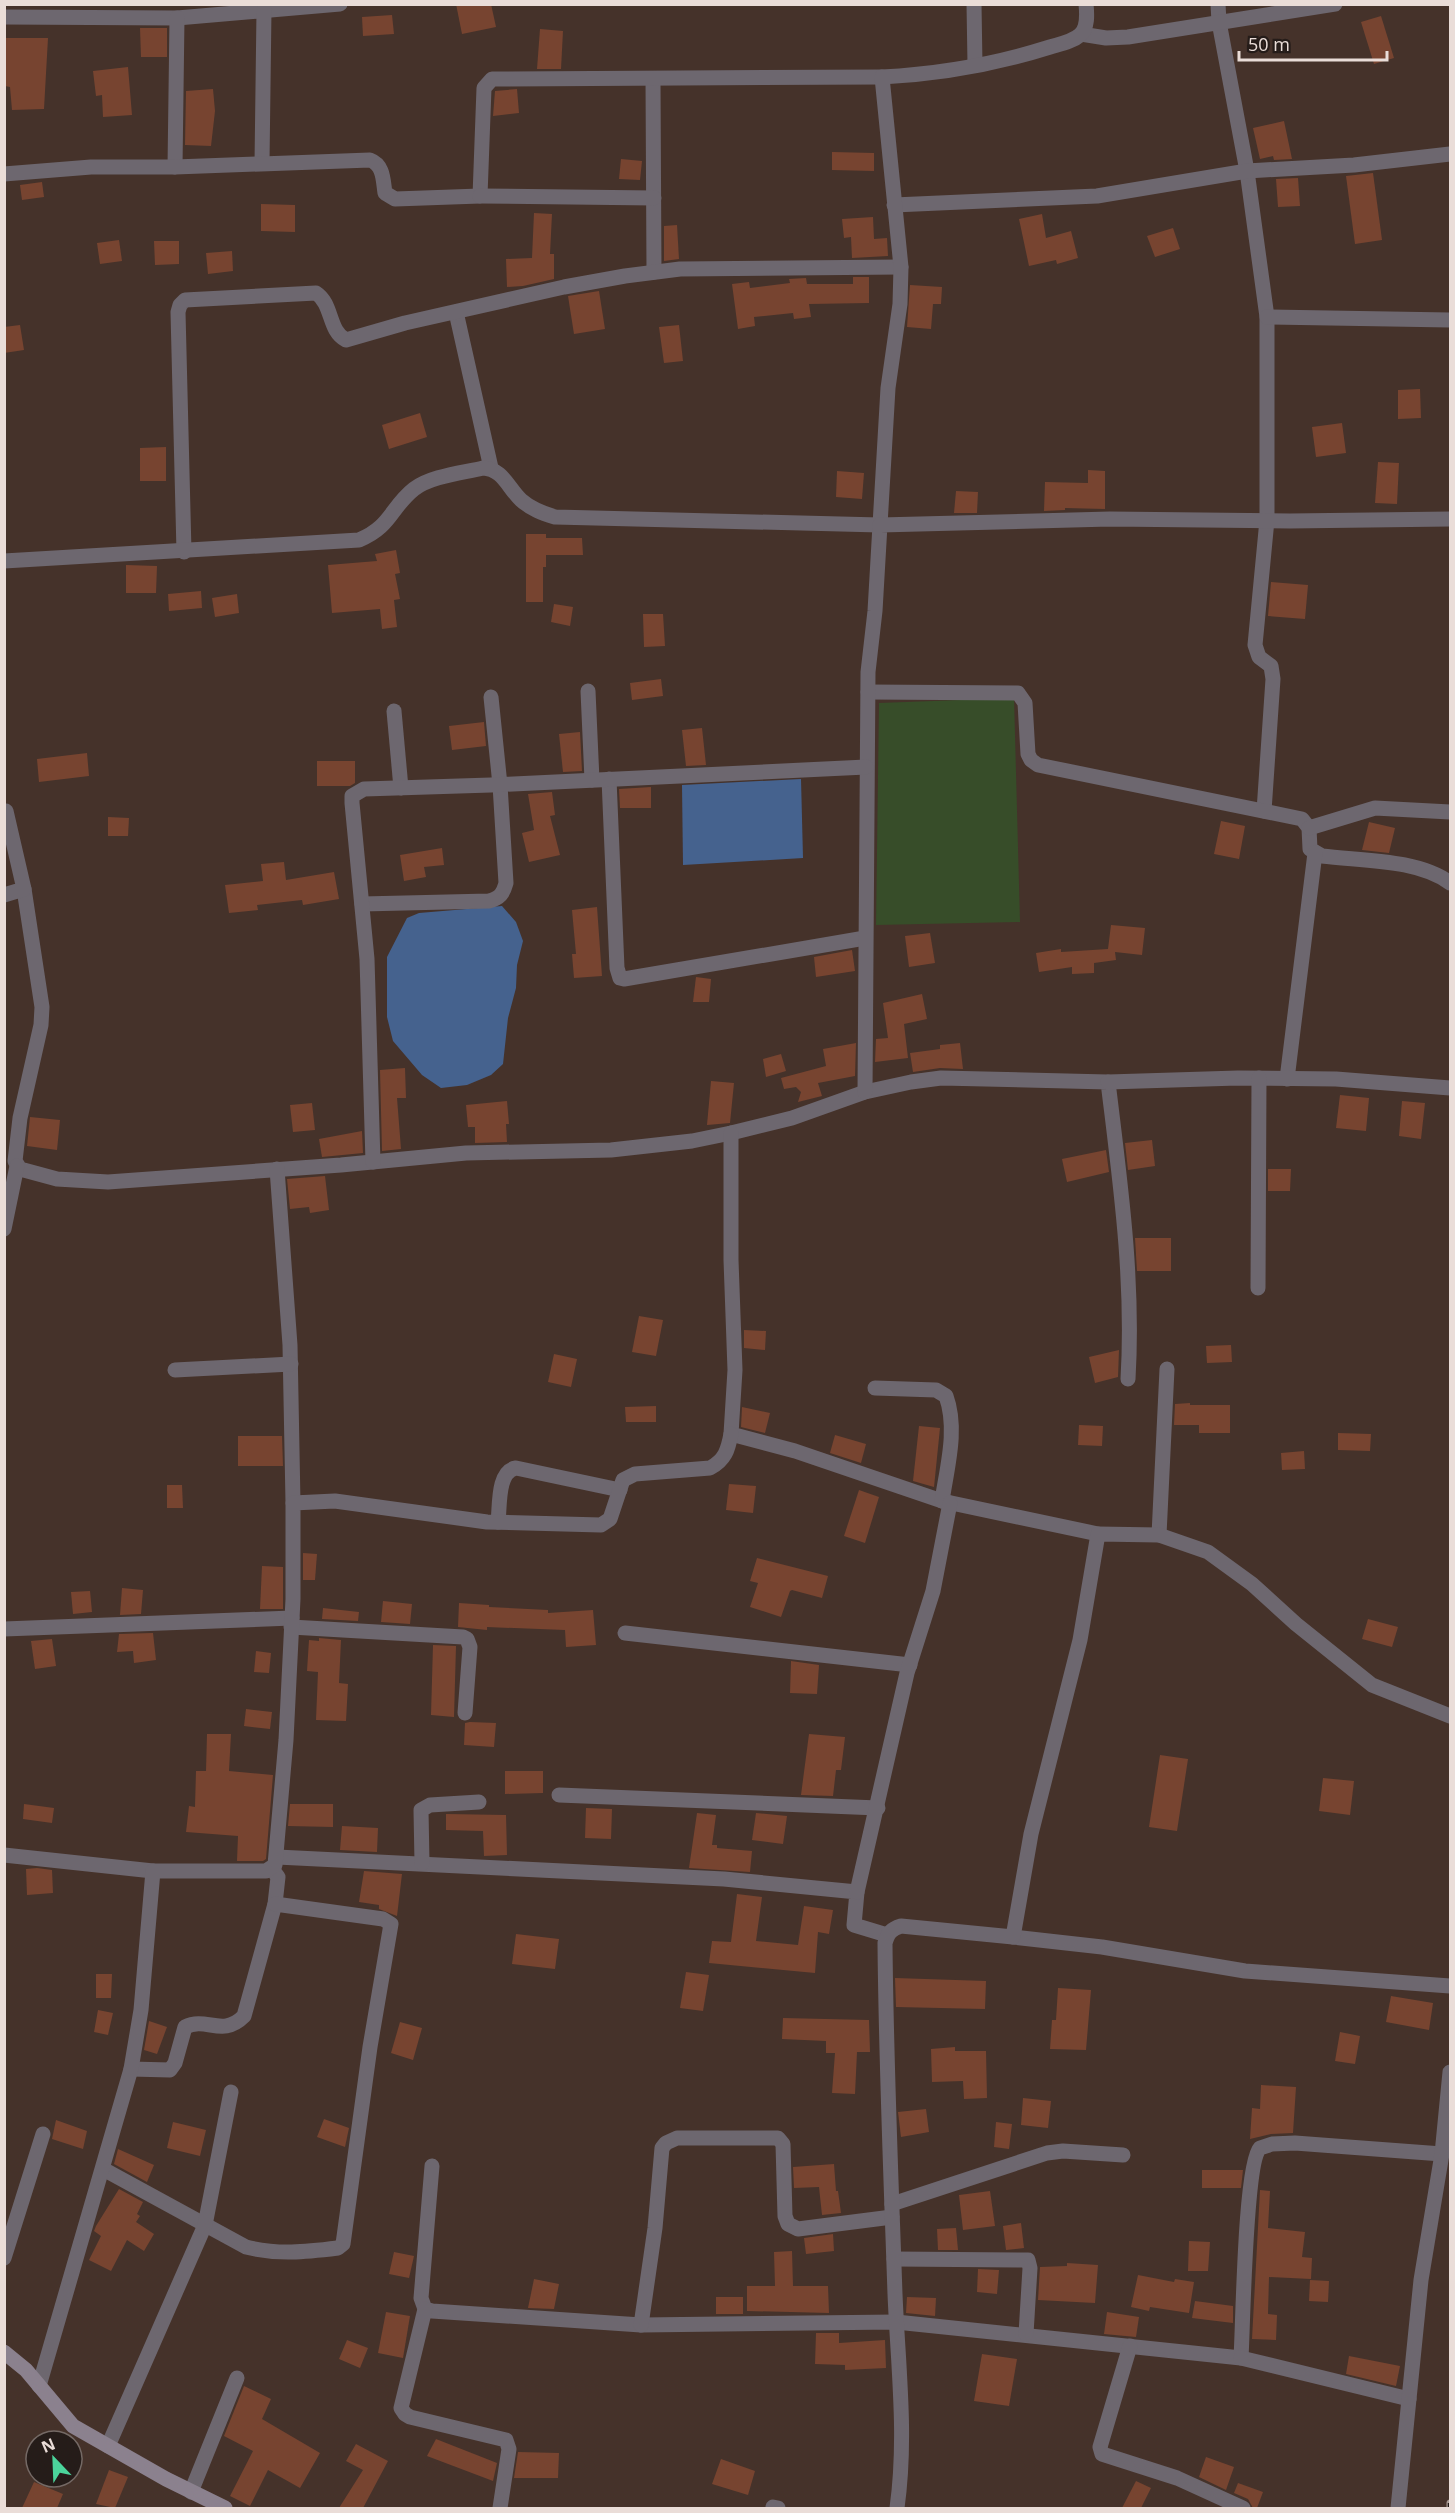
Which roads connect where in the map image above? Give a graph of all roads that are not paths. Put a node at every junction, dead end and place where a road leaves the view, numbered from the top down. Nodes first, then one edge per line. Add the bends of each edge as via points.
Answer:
1 (340, 4) edge
2 (975, 4) edge
3 (1086, 4) edge
4 (1218, 4) edge
5 (1335, 4) edge
6 (264, 10) junction
7 (4, 17) edge
8 (177, 18) junction
9 (1219, 22) junction
10 (1081, 34) junction
11 (975, 65) junction
12 (882, 77) junction
13 (653, 79) junction
14 (1450, 154) edge
15 (262, 163) junction
16 (175, 167) junction
17 (1246, 171) junction
18 (4, 174) edge
19 (480, 196) junction
20 (654, 198) junction
21 (894, 205) junction
22 (901, 267) junction
23 (654, 272) junction
24 (456, 312) junction
25 (1267, 317) junction
26 (1450, 320) edge
27 (491, 468) junction
28 (1450, 519) edge
29 (1267, 520) junction
30 (880, 525) junction
31 (184, 552) junction
32 (4, 561) edge
33 (588, 691) dead end
34 (868, 692) junction
35 (491, 698) dead end
36 (394, 711) dead end
37 (866, 767) junction
38 (609, 779) junction
39 (592, 780) junction
40 (500, 785) junction
41 (401, 788) junction
42 (6, 811) edge
43 (1264, 811) junction
44 (1450, 812) edge
45 (1309, 828) junction
46 (1315, 853) junction
47 (1450, 884) edge
48 (24, 889) junction
49 (4, 895) edge
50 (362, 904) junction
51 (864, 938) junction
52 (1259, 1078) junction
53 (1287, 1078) junction
54 (1108, 1082) junction
55 (1450, 1088) edge
56 (865, 1092) junction
57 (12, 1118) edge
58 (731, 1133) junction
59 (373, 1162) junction
60 (17, 1166) junction
61 (277, 1169) junction
62 (4, 1229) edge
63 (1258, 1288) dead end
64 (291, 1364) junction
65 (1167, 1369) dead end
66 (175, 1370) dead end
67 (1128, 1379) dead end
68 (875, 1388) dead end
69 (731, 1434) junction
70 (620, 1490) junction
71 (946, 1502) junction
72 (293, 1503) junction
73 (498, 1522) junction
74 (1098, 1534) junction
75 (1159, 1535) junction
76 (292, 1623) junction
77 (4, 1629) edge
78 (624, 1633) dead end
79 (909, 1665) junction
80 (465, 1713) dead end
81 (1450, 1716) edge
82 (559, 1795) dead end
83 (479, 1802) dead end
84 (878, 1808) junction
85 (4, 1854) edge
86 (275, 1863) junction
87 (422, 1863) junction
88 (153, 1871) junction
89 (857, 1892) junction
90 (275, 1904) junction
91 (887, 1935) junction
92 (1013, 1937) junction
93 (1450, 1986) edge
94 (131, 2069) junction
95 (1450, 2072) edge
96 (231, 2091) dead end
97 (43, 2134) dead end
98 (1442, 2154) junction
99 (1123, 2155) dead end
100 (432, 2166) dead end
101 (103, 2169) junction
102 (892, 2210) junction
103 (205, 2224) junction
104 (4, 2258) edge
105 (894, 2259) junction
106 (425, 2308) junction
107 (896, 2322) junction
108 (641, 2325) junction
109 (1026, 2334) junction
110 (1130, 2346) junction
111 (4, 2352) edge
112 (1241, 2358) junction
113 (237, 2378) dead end
114 (39, 2386) junction
115 (1409, 2399) junction
116 (108, 2446) junction
117 (191, 2492) junction
118 (901, 2506) edge
119 (225, 2508) edge
120 (500, 2508) edge
121 (1243, 2508) edge
122 (1398, 2508) edge

1 - 6 street
2 - 11 street
3 - 10 street via 1086,25
4 - 9 street
5 - 9 street
6 - 8 street
6 - 15 street
7 - 8 street
8 - 16 street
9 - 10 street via 1128,37
9 - 17 street
10 - 11 street via 1028,54
11 - 12 street
12 - 13 street
12 - 21 street
13 - 19 street via 492,79 484,88
13 - 20 street
14 - 17 street
15 - 16 street
15 - 19 street via 370,160 377,162 386,193 395,199
16 - 18 street via 91,167
17 - 21 street via 1097,196
17 - 25 street
19 - 20 street
20 - 23 street
21 - 22 street
22 - 23 street
22 - 30 street via 888,388
23 - 24 street via 564,287
24 - 27 street
24 - 31 street via 346,340 337,332 324,299 316,293 185,300 178,312
25 - 26 street
25 - 29 street
27 - 30 street via 521,500 555,517
27 - 31 street via 426,482 405,498 385,525 359,540
28 - 29 street
29 - 30 street via 1110,519
29 - 43 street via 1255,645 1273,672
30 - 34 street
31 - 32 street
33 - 39 street
34 - 37 street
34 - 43 street via 1018,693 1025,703 1028,754 1038,765
35 - 40 street
36 - 41 street
37 - 38 street
37 - 51 street
38 - 39 street
38 - 51 street via 620,978
39 - 40 street
40 - 41 street
40 - 50 street via 506,883 499,898
41 - 50 street via 364,789 352,796
42 - 48 street
43 - 45 street via 1302,819
44 - 45 street via 1374,808
45 - 46 street via 1308,844
46 - 47 street via 1417,867
46 - 53 street
48 - 49 street
48 - 57 street via 42,1006 41,1025
50 - 59 street
51 - 56 street
52 - 53 street
52 - 54 street
52 - 63 street
53 - 55 street
54 - 56 street via 941,1078
54 - 67 street via 1130,1302
56 - 58 street via 792,1118
57 - 60 street
58 - 59 street via 611,1150 466,1153
58 - 69 street via 735,1370
59 - 61 street
60 - 61 street via 57,1179 108,1182
60 - 62 street
61 - 64 street
64 - 66 street
64 - 72 street
65 - 75 street
68 - 71 street via 936,1390 946,1396 952,1433
69 - 70 street via 721,1462 710,1468 630,1475 623,1480
69 - 71 street via 795,1451
70 - 73 street via 610,1520 601,1525
70 - 73 street via 511,1469 504,1477
71 - 74 street
71 - 79 street via 933,1591
72 - 73 street via 336,1501
72 - 76 street
74 - 75 street
74 - 92 street via 1080,1640 1031,1834
75 - 81 street via 1208,1552 1372,1685
76 - 77 street
76 - 80 street via 463,1636 470,1647
76 - 86 street
78 - 79 street
79 - 84 street
82 - 84 street
83 - 87 street via 430,1805 422,1810
84 - 89 street
85 - 88 street
86 - 87 street
86 - 88 street
86 - 90 street
87 - 89 street via 724,1879
88 - 94 street via 141,2010
89 - 91 street via 854,1925
90 - 94 street via 244,2016 229,2026 185,2027 170,2070
90 - 103 street via 383,1918 391,1924 343,2244 298,2253 268,2253 246,2247
91 - 92 street via 901,1926
91 - 102 street via 886,2050
92 - 93 street via 1102,1947 1245,1971
94 - 101 street
95 - 98 street
96 - 103 street
97 - 104 street
98 - 112 street via 1295,2143 1266,2145 1256,2152 1250,2192
98 - 115 street via 1421,2280
99 - 102 street via 1047,2153
100 - 106 street via 421,2298
101 - 103 street
101 - 114 street
102 - 105 street
102 - 108 street via 798,2229 788,2224 785,2216 783,2144 778,2138 677,2138 666,2143 662,2148
103 - 116 street
105 - 107 street
105 - 109 street via 1029,2260
106 - 108 street via 432,2312
106 - 120 street via 401,2408 410,2417 506,2440 509,2450
107 - 108 street
107 - 109 street
107 - 118 street via 903,2432
109 - 110 street
110 - 112 street
110 - 121 street via 1100,2447 1102,2454 1177,2478
111 - 114 street
112 - 115 street
113 - 117 street
114 - 116 street via 73,2426
115 - 122 street
116 - 117 street
117 - 119 street

